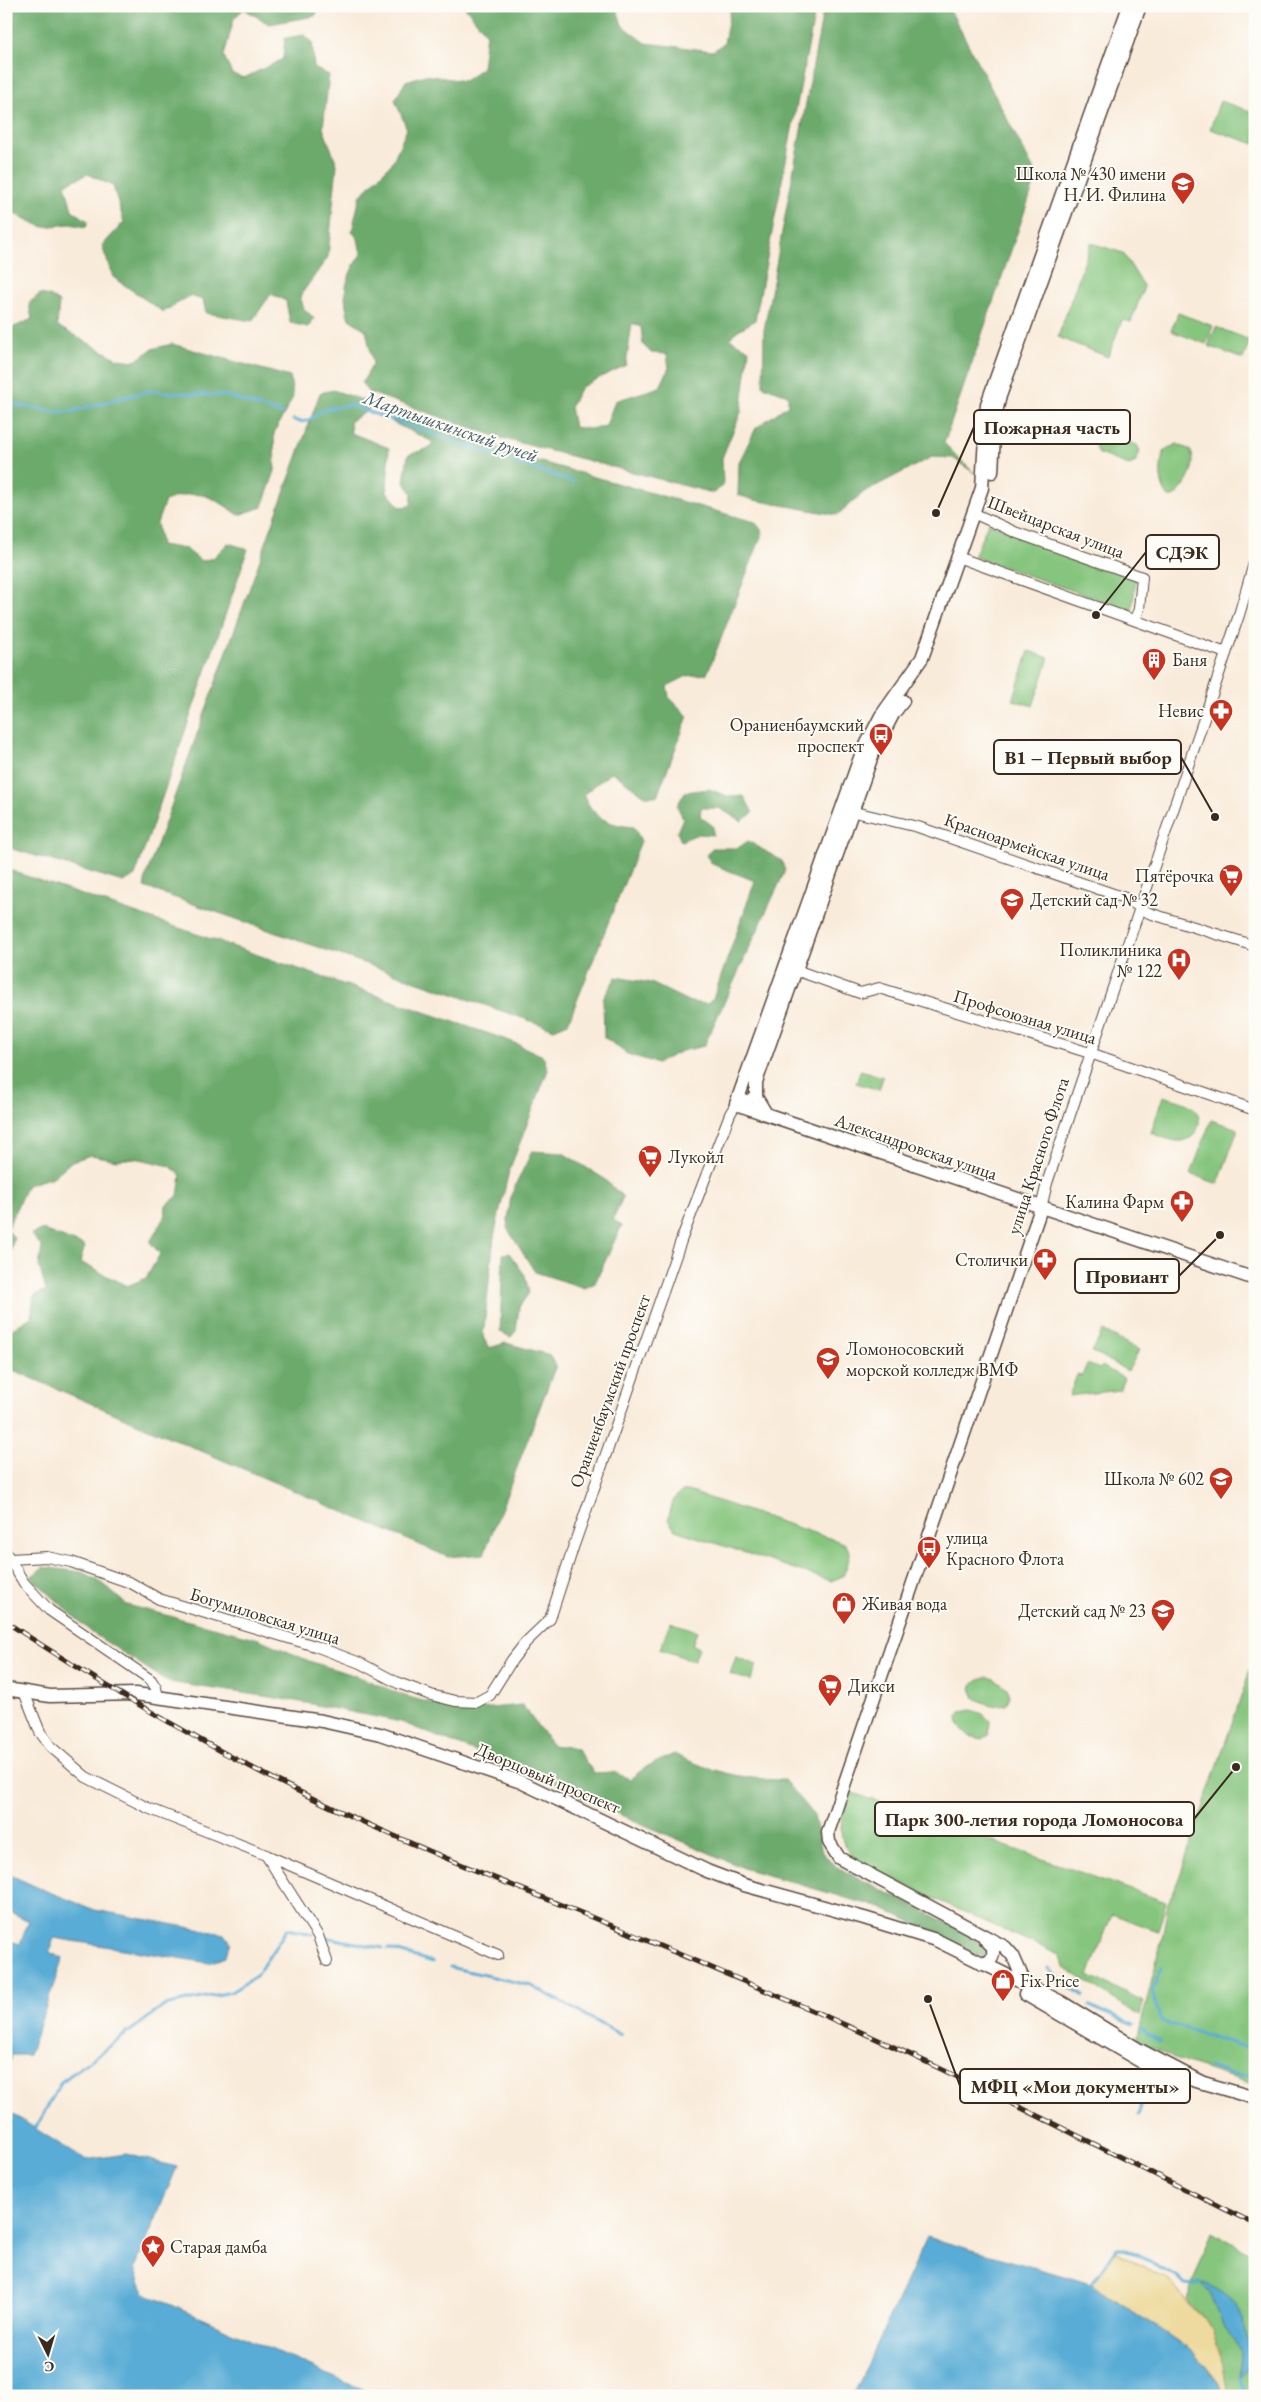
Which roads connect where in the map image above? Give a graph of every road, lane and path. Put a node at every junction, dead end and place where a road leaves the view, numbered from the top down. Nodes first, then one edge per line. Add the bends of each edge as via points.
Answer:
1 (1129, 6) edge
2 (1140, 6) edge
3 (1107, 84) junction
4 (976, 514) junction
5 (963, 559) junction
6 (1255, 560) edge
7 (1250, 596) edge
8 (1135, 620) junction
9 (1226, 653) junction
10 (847, 810) junction
11 (1140, 906) junction
12 (1255, 946) edge
13 (790, 968) junction
14 (1090, 1053) junction
15 (756, 1097) junction
16 (736, 1104) junction
17 (1255, 1110) edge
18 (765, 1112) junction
19 (1040, 1208) junction
20 (1255, 1279) edge
21 (8, 1556) edge
22 (500, 1679) joint
23 (6, 1689) edge
24 (24, 1692) junction
25 (158, 1697) junction
26 (266, 1855) junction
27 (974, 1929) junction
28 (920, 1937) junction
29 (498, 1955) dead end
30 (327, 1961) dead end
31 (982, 1964) junction
32 (1007, 1984) junction
33 (1027, 1985) junction
34 (1255, 2098) edge

1 - 3 main road, Ораниенбаумский проспект
2 - 3 main road, Ораниенбаумский проспект
3 - 4 main road, Ораниенбаумский проспект via 1000,396 993,435 992,476
4 - 5 main road, Ораниенбаумский проспект
4 - 8 street, Швейцарская улица via 1017,533 1142,577
4 - 10 main road, Ораниенбаумский проспект via 922,658 873,729 860,755
5 - 8 street
5 - 10 main road, Ораниенбаумский проспект via 923,671 885,728
6 - 7 street, улица Красного Флота
7 - 9 street, улица Красного Флота
8 - 9 street
9 - 11 street, улица Красного Флота
10 - 11 street, Красноармейская улица via 918,827 1125,898
10 - 13 main road, Ораниенбаумский проспект
11 - 12 street, Красноармейская улица via 1152,914
11 - 14 street, улица Красного Флота
13 - 14 street, Профсоюзная улица via 860,993 879,988
13 - 15 main road, Ораниенбаумский проспект via 756,1082
13 - 16 main road, Ораниенбаумский проспект
14 - 17 street, Профсоюзная улица
14 - 19 street, улица Красного Флота
15 - 16 street
15 - 18 main road
16 - 18 main road, Александровская улица
16 - 22 street, Ораниенбаумский проспект via 682,1238 550,1619 526,1642
18 - 19 main road, Александровская улица
19 - 20 main road, Александровская улица
19 - 27 main road, улица Красного Флота via 828,1832 829,1842 839,1858
21 - 22 street, Богумиловская улица via 47,1557 71,1562 131,1583 159,1599 226,1617 342,1656 398,1683 455,1701 477,1702 490,1696
21 - 25 street, Богумиловская улица via 24,1583 49,1610 151,1680
23 - 24 main road, Дворцовый проспект
24 - 25 main road, Дворцовый проспект
24 - 26 street via 40,1732 51,1747 86,1777 148,1808
25 - 28 main road, Дворцовый проспект via 322,1721 380,1734 521,1782 716,1875
26 - 29 street
26 - 30 street via 318,1936
27 - 31 main road via 994,1947 992,1958
27 - 33 main road, улица Красного Флота via 1010,1951
28 - 31 main road, Дворцовый проспект via 936,1940
28 - 32 main road, Дворцовый проспект
31 - 33 main road, Дворцовый проспект
32 - 33 main road, Дворцовый проспект
32 - 33 main road
33 - 34 main road, Дворцовый проспект via 1201,2082

